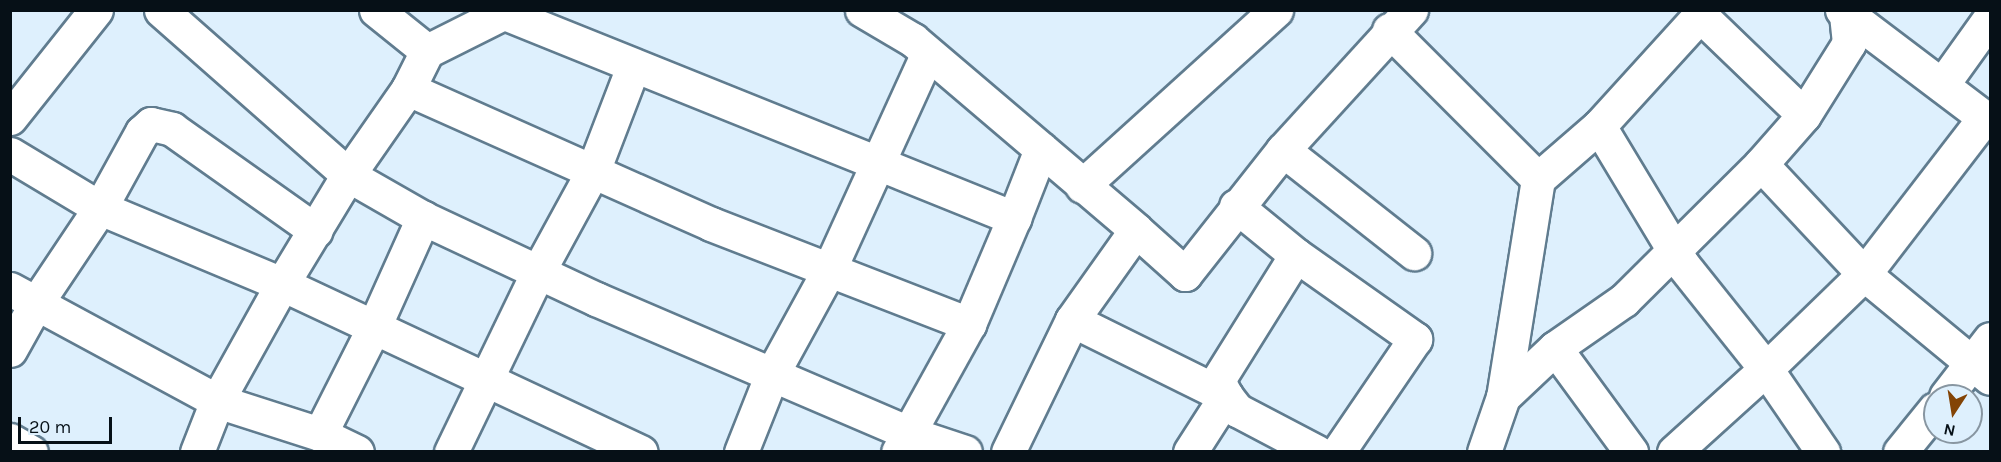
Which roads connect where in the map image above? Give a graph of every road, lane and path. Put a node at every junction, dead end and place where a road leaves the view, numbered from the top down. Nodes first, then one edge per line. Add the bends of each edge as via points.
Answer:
1 (96, 10) edge
2 (161, 10) edge
3 (376, 10) edge
4 (862, 10) edge
5 (1276, 10) edge
6 (508, 12) edge
7 (1846, 12) edge
8 (1990, 18) edge
9 (1400, 20) edge
10 (427, 51) junction
11 (927, 55) junction
12 (633, 67) junction
13 (1942, 85) junction
14 (408, 89) junction
15 (1804, 115) junction
16 (10, 118) edge
17 (1988, 119) edge
18 (1599, 126) junction
19 (1041, 149) junction
20 (1283, 150) junction
21 (10, 154) edge
22 (880, 162) junction
23 (1761, 164) junction
24 (593, 171) junction
25 (348, 175) junction
26 (1538, 179) junction
27 (1082, 186) junction
28 (1236, 206) junction
29 (99, 208) junction
30 (423, 218) junction
31 (1014, 218) junction
32 (1136, 230) junction
33 (316, 231) junction
34 (1674, 249) junction
35 (1414, 253) dead end
36 (1296, 255) junction
37 (539, 270) junction
38 (830, 270) junction
39 (1864, 274) junction
40 (282, 284) junction
41 (23, 297) edge
42 (1072, 320) junction
43 (969, 324) junction
44 (374, 327) junction
45 (1990, 339) edge
46 (1555, 348) junction
47 (10, 350) edge
48 (1766, 369) junction
49 (1981, 372) edge
50 (772, 374) junction
51 (485, 379) junction
52 (1964, 384) edge
53 (1226, 396) junction
54 (1503, 397) junction
55 (217, 401) junction
56 (1923, 424) edge
57 (320, 434) junction
58 (10, 440) edge
59 (903, 442) edge
60 (31, 452) edge
61 (197, 452) edge
62 (357, 452) edge
63 (451, 452) edge
64 (641, 452) edge
65 (741, 452) edge
66 (965, 452) edge
67 (1008, 452) edge
68 (1190, 452) edge
69 (1317, 452) edge
70 (1338, 452) edge
71 (1484, 452) edge
72 (1631, 452) edge
73 (1674, 452) edge
74 (1823, 452) edge
75 (1900, 452) edge

1 - 16 street
2 - 25 street
3 - 10 street
4 - 11 street via 913,40
5 - 27 street
6 - 10 street
6 - 12 street
7 - 13 street
7 - 15 street via 1849,43
8 - 13 street
9 - 20 street
9 - 26 street
10 - 14 street
11 - 19 street
11 - 22 street
12 - 22 street
12 - 24 street
13 - 17 street
14 - 24 street
14 - 25 street
15 - 18 street via 1700,15
15 - 23 street
17 - 39 street
18 - 26 street
18 - 34 street
19 - 27 street
19 - 31 street
20 - 28 street
20 - 35 street
21 - 29 street
22 - 31 street
22 - 38 street
23 - 34 street
23 - 39 street
24 - 37 street
24 - 38 street
25 - 30 street
25 - 33 street
26 - 54 street
27 - 32 street
28 - 32 street via 1185,274
28 - 36 street
29 - 33 street via 142,132 151,124 160,124
29 - 40 street
29 - 41 street
30 - 37 street
30 - 44 street
31 - 43 street
32 - 42 street
33 - 40 street
34 - 46 street via 1624,300
34 - 48 street
36 - 53 street via 1218,380
36 - 70 street via 1415,339
37 - 50 street via 596,299
37 - 51 street
38 - 43 street
38 - 50 street
39 - 48 street
39 - 49 street
40 - 44 street
40 - 55 street
41 - 47 street
41 - 55 street
42 - 53 street
42 - 67 street
43 - 59 street
44 - 51 street
44 - 57 street
45 - 49 street
46 - 54 street
46 - 72 street
48 - 73 street
48 - 74 street
49 - 52 street
50 - 59 street
50 - 65 street
51 - 63 street
51 - 64 street
53 - 68 street
53 - 69 street via 1237,410
54 - 71 street
55 - 57 street
55 - 61 street
56 - 75 street
57 - 62 street
58 - 60 street
59 - 66 street

